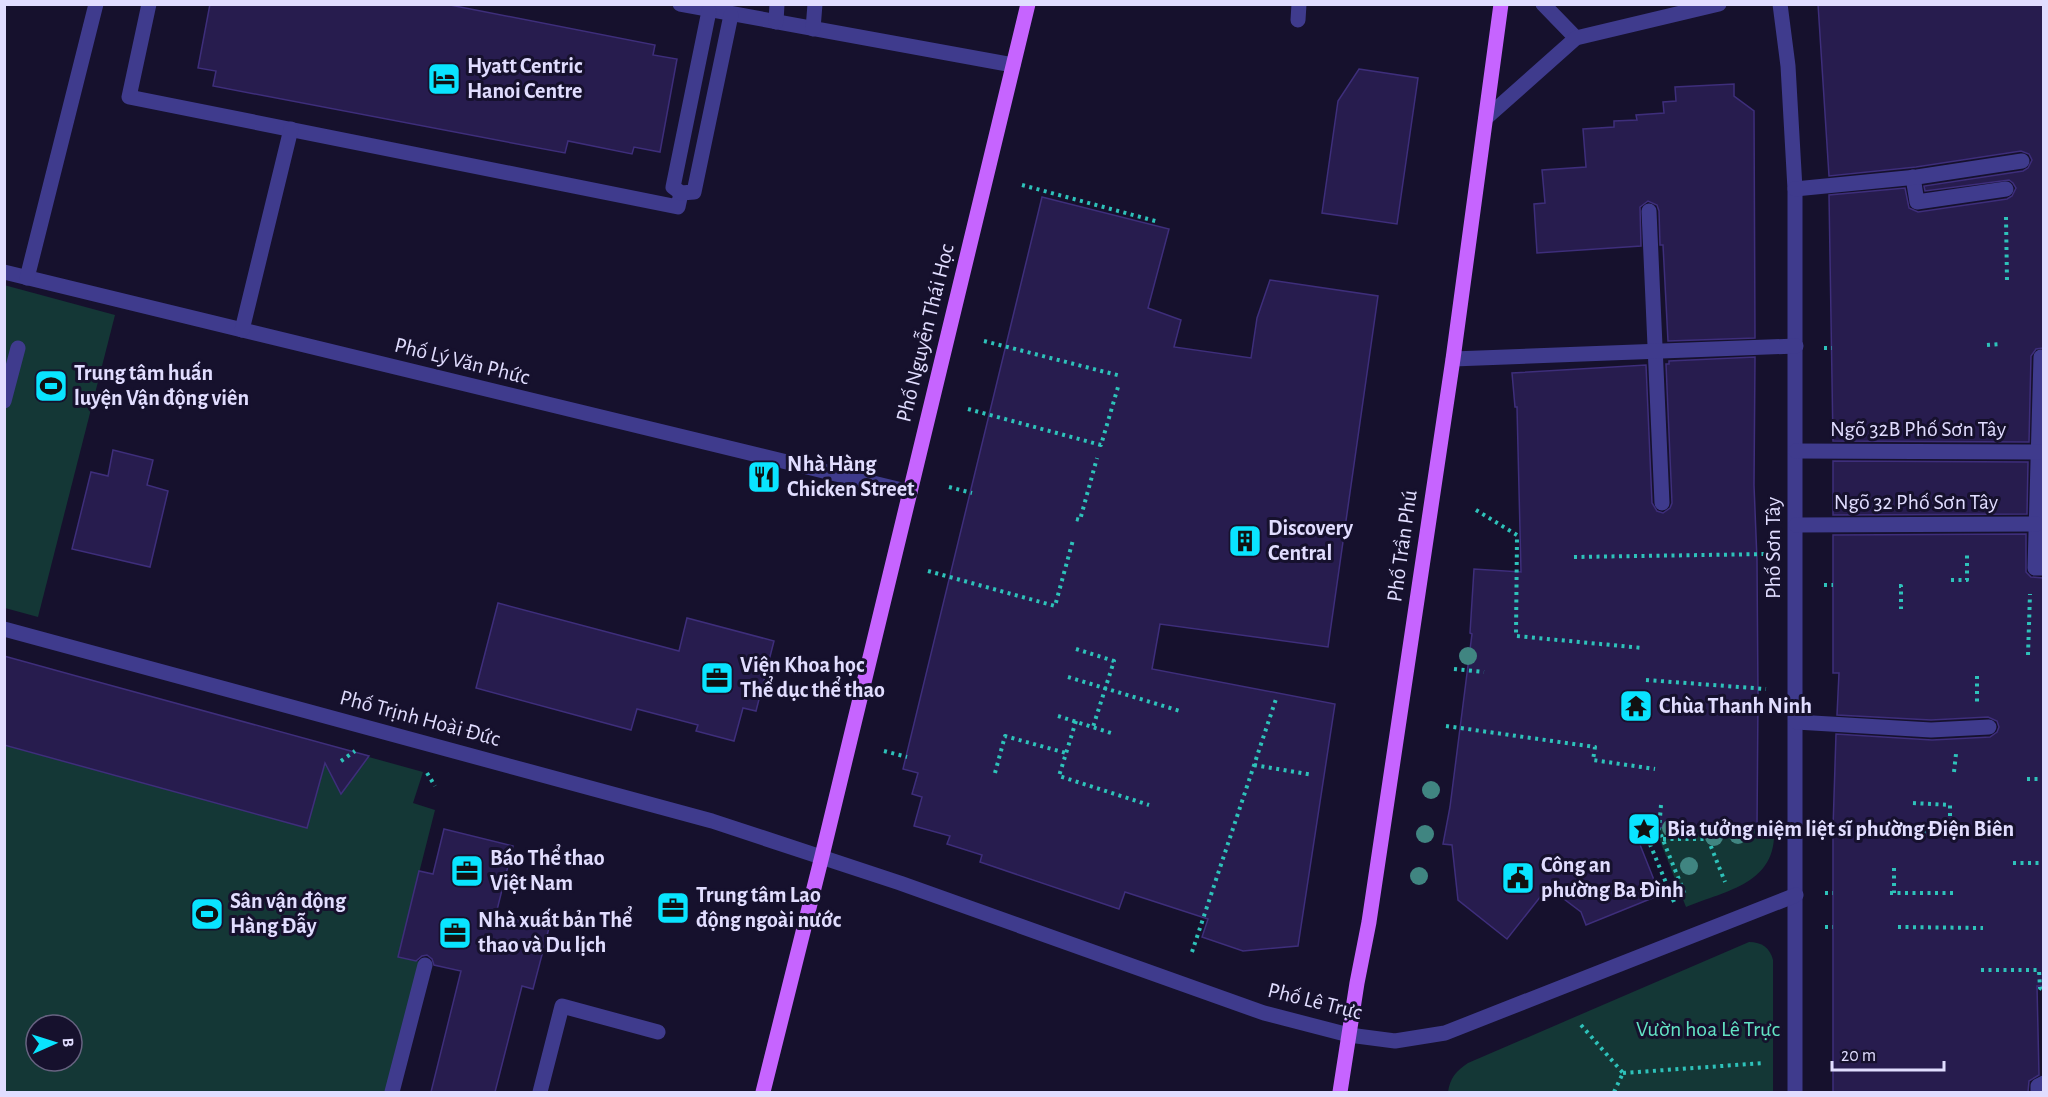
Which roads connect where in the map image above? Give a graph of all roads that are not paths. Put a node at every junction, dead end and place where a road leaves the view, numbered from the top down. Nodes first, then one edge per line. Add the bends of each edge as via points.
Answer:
1 (96, 4) edge
2 (149, 4) edge
3 (680, 4) edge
4 (777, 4) edge
5 (815, 4) edge
6 (1028, 4) edge
7 (1299, 4) edge
8 (1501, 4) edge
9 (1543, 4) edge
10 (1719, 4) edge
11 (1780, 4) edge
12 (709, 10) junction
13 (731, 15) junction
14 (1298, 20) dead end
15 (776, 22) junction
16 (813, 29) junction
17 (1576, 38) junction
18 (1013, 65) junction
19 (1486, 118) junction
20 (291, 129) junction
21 (2022, 161) dead end
22 (1913, 177) junction
23 (1795, 189) junction
24 (2006, 189) road end
25 (681, 194) junction
26 (1649, 211) dead end
27 (4, 272) edge
28 (27, 278) junction
29 (242, 330) junction
30 (1796, 346) junction
31 (18, 348) dead end
32 (1656, 351) junction
33 (2041, 357) dead end
34 (1453, 359) junction
35 (4, 401) edge
36 (1796, 451) junction
37 (2039, 453) junction
38 (910, 492) junction
39 (1662, 503) dead end
40 (2036, 524) junction
41 (1796, 525) junction
42 (2039, 568) edge
43 (4, 629) edge
44 (1796, 722) junction
45 (1989, 727) dead end
46 (822, 856) junction
47 (1796, 895) junction
48 (425, 965) dead end
49 (658, 1032) dead end
50 (1348, 1035) junction
51 (2043, 1083) edge
52 (392, 1092) edge
53 (540, 1092) edge
54 (763, 1092) edge
55 (1340, 1092) edge
56 (1795, 1092) edge
57 (2038, 1092) edge

1 - 28 street
2 - 20 street via 129,97
3 - 12 street
4 - 15 street
5 - 16 street
6 - 18 main road, Phố Nguyễn Thái Học
7 - 14 street
8 - 19 main road, Phố Trần Phú
9 - 17 street
10 - 17 street
11 - 23 street, Phố Sơn Tây
12 - 13 street
12 - 25 street via 673,188
13 - 15 street
13 - 25 street via 694,192
15 - 16 street
16 - 18 street
17 - 19 street
18 - 38 main road, Phố Nguyễn Thái Học
19 - 34 main road, Phố Trần Phú
20 - 25 street via 678,207
20 - 29 street
21 - 22 street
22 - 23 street
22 - 24 street via 1917,202
23 - 30 street, Phố Sơn Tây
26 - 32 street
27 - 28 street, Phố Lý Văn Phức
28 - 29 street, Phố Lý Văn Phức
29 - 38 street, Phố Lý Văn Phức
30 - 32 street
30 - 36 street, Phố Sơn Tây
31 - 35 street
32 - 34 street
32 - 39 street
33 - 37 street
34 - 50 main road, Phố Trần Phú via 1369,922
36 - 37 street, Ngõ 32B Phố Sơn Tây
36 - 41 street, Phố Sơn Tây
37 - 40 street
38 - 46 main road, Phố Nguyễn Thái Học
40 - 41 street, Ngõ 32 Phố Sơn Tây
40 - 42 street
41 - 44 street, Phố Sơn Tây
43 - 46 street, Phố Trịnh Hoài Đức via 712,821
44 - 45 street via 1931,730
44 - 47 street, Phố Sơn Tây
46 - 50 street, Phố Lê Trực via 1264,1013
46 - 54 main road, Phố Nguyễn Thái Học
47 - 50 street, Phố Lê Trực via 1445,1034 1395,1041
47 - 56 street, Phố Sơn Tây
48 - 52 street
49 - 53 street via 562,1006
50 - 55 main road, Phố Trần Phú
51 - 57 street

